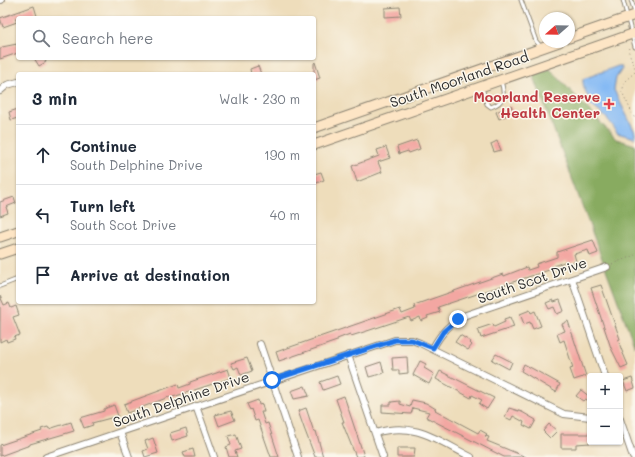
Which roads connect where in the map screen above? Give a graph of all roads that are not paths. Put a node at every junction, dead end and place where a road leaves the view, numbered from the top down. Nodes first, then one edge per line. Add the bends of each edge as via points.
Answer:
1 (521, 0) edge
2 (623, 0) edge
3 (631, 0) edge
4 (632, 15) edge
5 (633, 34) edge
6 (575, 36) edge
7 (539, 44) edge
8 (635, 46) edge
9 (543, 48) edge
10 (500, 80) junction
11 (16, 83) edge
12 (482, 86) junction
13 (0, 91) edge
14 (366, 109) junction
15 (372, 124) junction
16 (316, 127) edge
17 (316, 144) edge
18 (16, 232) edge
19 (0, 237) edge
20 (16, 250) edge
21 (0, 254) edge
22 (607, 268) road end
23 (572, 279) junction
24 (16, 280) edge
25 (0, 286) edge
26 (260, 344) dead end
27 (433, 348) junction
28 (348, 355) junction
29 (604, 373) edge
30 (272, 380) junction
31 (196, 406) junction
32 (587, 417) edge
33 (623, 429) edge
34 (120, 432) junction
35 (375, 433) junction
36 (47, 457) edge
37 (129, 457) edge
38 (214, 457) edge
39 (298, 457) edge
40 (383, 457) edge
41 (471, 457) edge
42 (633, 457) edge

1 - 7 lane
2 - 4 lane
3 - 4 lane
4 - 5 lane
4 - 6 main road
5 - 8 lane
5 - 10 main road, South Moorland Road
9 - 14 main road, South Moorland Road
10 - 12 main road, South Moorland Road
10 - 12 lane via 503,100 491,107 487,104
11 - 13 street via 7,85
12 - 15 main road, South Moorland Road
14 - 15 main road
14 - 16 main road, South Moorland Road
15 - 17 main road, South Moorland Road
18 - 19 main road
20 - 21 main road
22 - 23 street, South Scot Drive
23 - 27 street, South Scot Drive via 458,319 443,332
23 - 29 street
24 - 25 lane
26 - 30 street
27 - 28 street, South Delphine Drive via 412,340 395,340
27 - 32 street, South Delphine Drive via 564,414
28 - 30 street, South Delphine Drive
28 - 35 street
30 - 31 street, South Delphine Drive
30 - 39 street
31 - 34 street, South Delphine Drive
31 - 38 street
33 - 42 street
34 - 36 street, South Delphine Drive
34 - 37 street
35 - 40 street
35 - 41 street via 394,428 411,429

